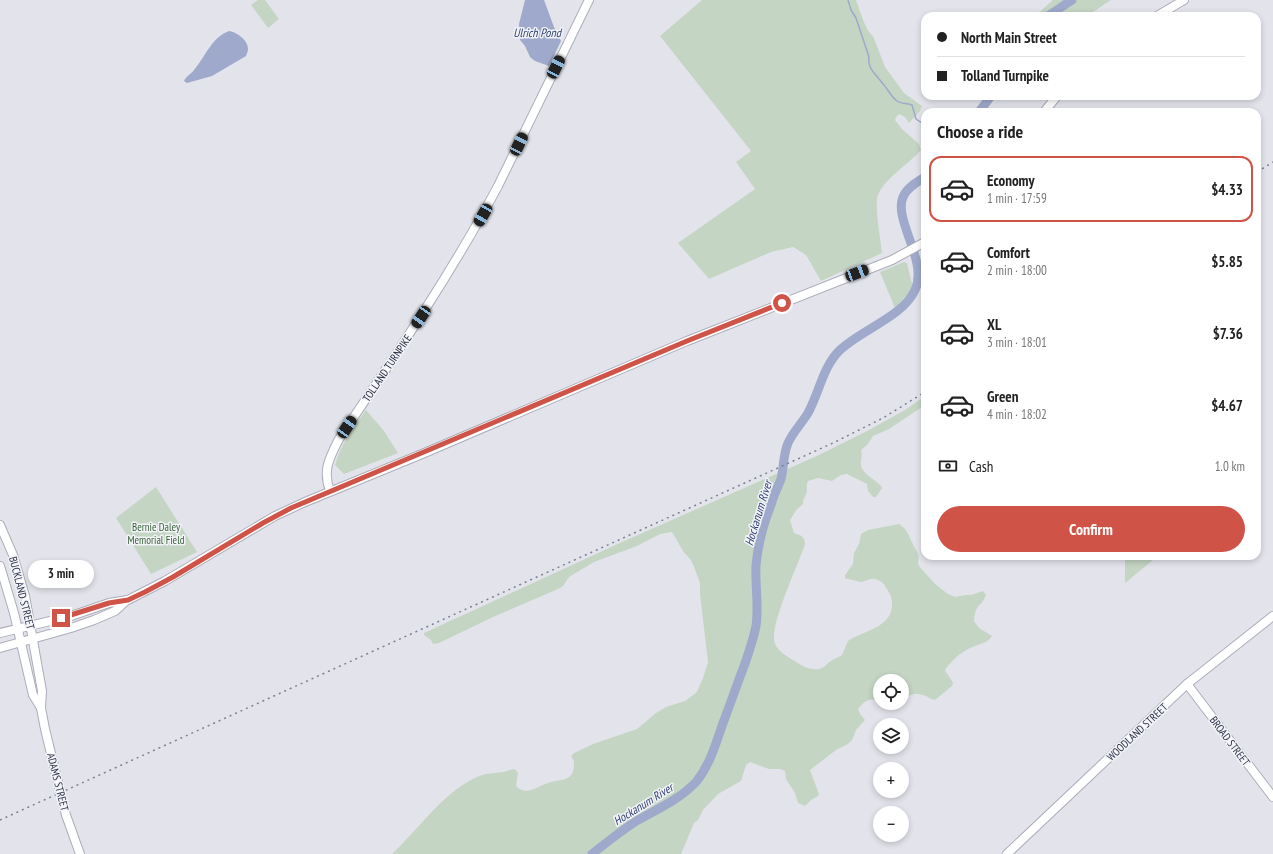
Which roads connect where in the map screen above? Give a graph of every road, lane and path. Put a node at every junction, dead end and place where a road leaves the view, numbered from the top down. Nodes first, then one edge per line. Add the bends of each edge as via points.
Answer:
1 (589, 0) edge
2 (1184, 0) edge
3 (1164, 12) edge
4 (1054, 100) edge
5 (1047, 108) edge
6 (921, 245) edge
7 (330, 491) junction
8 (0, 525) edge
9 (0, 566) edge
10 (128, 600) junction
11 (1273, 616) edge
12 (31, 625) junction
13 (18, 628) junction
14 (0, 633) edge
15 (33, 638) junction
16 (21, 642) junction
17 (0, 648) edge
18 (1187, 684) junction
19 (40, 708) junction
20 (1273, 797) edge
21 (80, 854) edge
22 (1007, 854) edge

1 - 7 main road, TOLLAND TURNPIKE via 483,215 421,317 331,455 327,469
2 - 3 main road
4 - 5 main road
6 - 7 main road via 892,260 687,341
7 - 10 main road via 275,516
8 - 12 main road, BUCKLAND STREET via 21,581
9 - 13 main road, BUCKLAND STREET
10 - 12 main road
10 - 15 main road via 104,616
11 - 18 main road, WOODLAND STREET
12 - 13 main road
12 - 15 main road, BUCKLAND STREET
13 - 14 main road
13 - 16 main road, BUCKLAND STREET
15 - 16 main road
15 - 19 main road, ADAMS STREET via 42,691
16 - 17 main road
16 - 19 main road, ADAMS STREET via 33,696
18 - 20 main road, BROAD STREET
18 - 22 main road, WOODLAND STREET
19 - 21 main road, ADAMS STREET via 66,815

